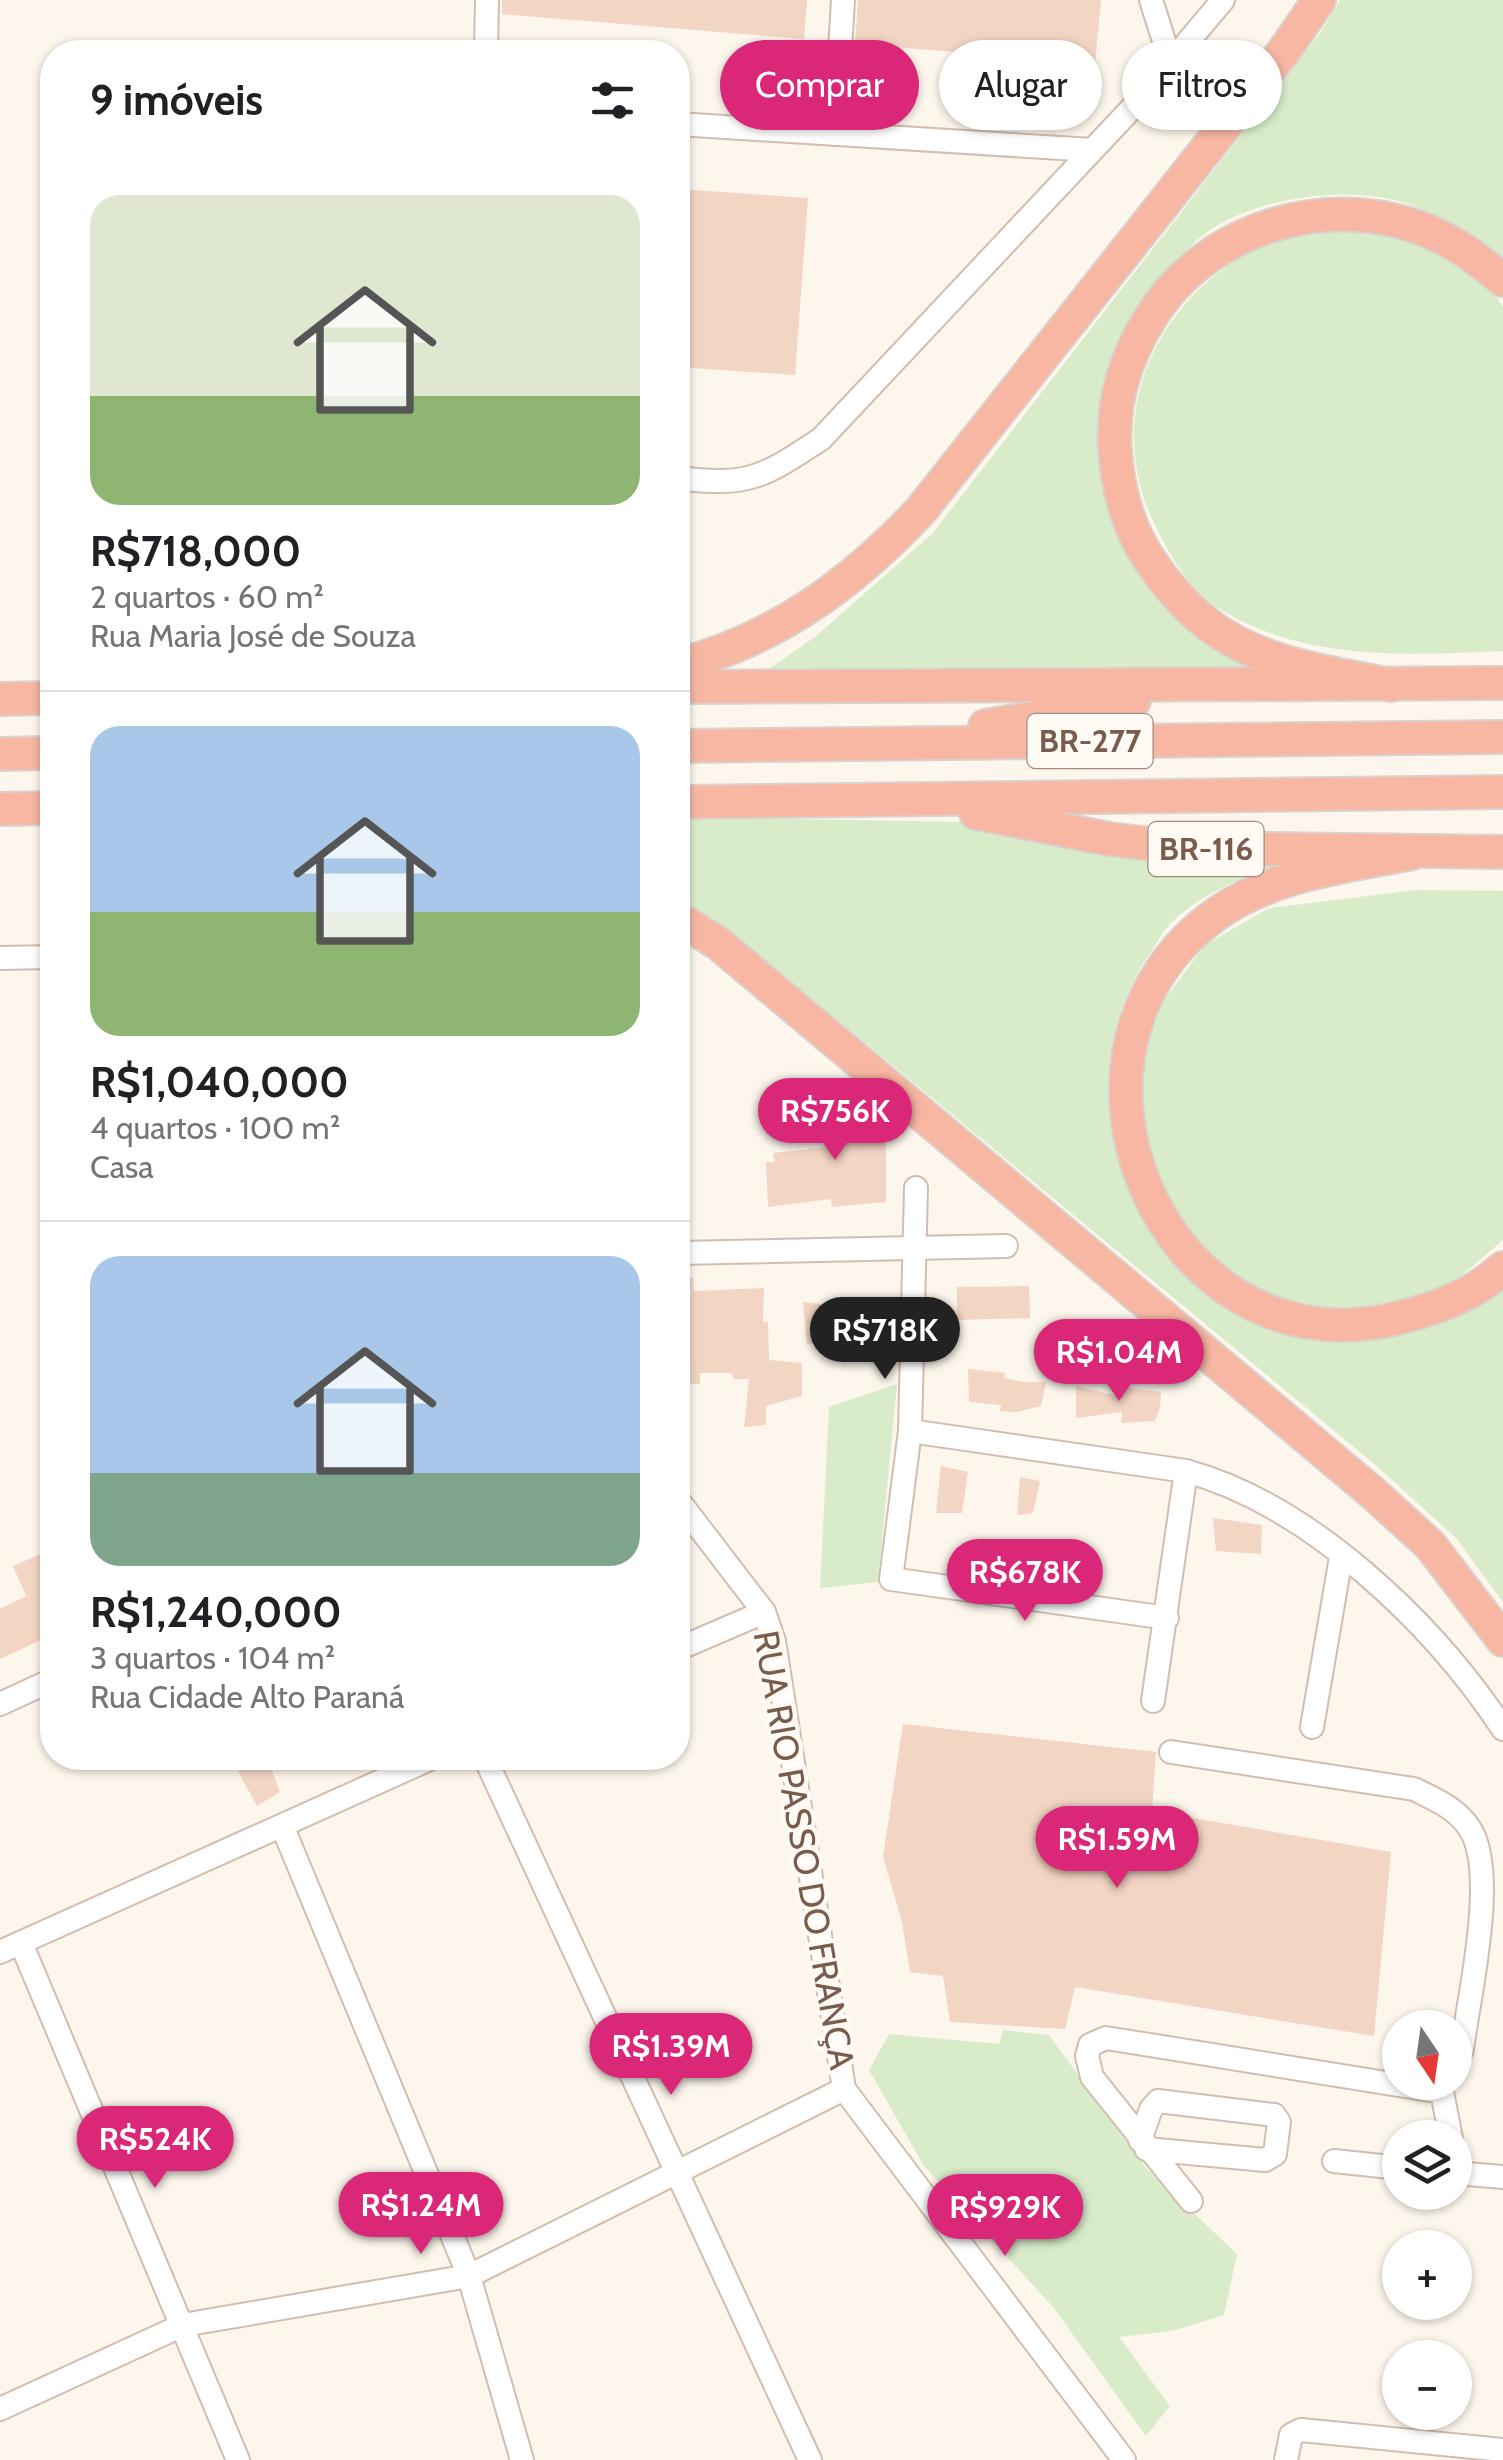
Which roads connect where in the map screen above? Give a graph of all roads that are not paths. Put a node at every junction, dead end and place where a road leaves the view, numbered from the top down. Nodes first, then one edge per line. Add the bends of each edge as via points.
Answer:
1 (487, 0) edge
2 (844, 0) edge
3 (1150, 0) edge
4 (1223, 0) edge
5 (1319, 0) edge
6 (486, 40) edge
7 (1163, 40) edge
8 (1190, 40) edge
9 (1122, 117) edge
10 (690, 125) edge
11 (835, 134) junction
12 (1092, 150) junction
13 (1503, 280) edge
14 (690, 480) edge
15 (690, 662) edge
16 (1503, 683) edge
17 (1391, 685) junction
18 (1228, 686) junction
19 (690, 687) edge
20 (40, 698) edge
21 (0, 699) edge
22 (1503, 736) edge
23 (866, 744) junction
24 (690, 746) edge
25 (0, 754) edge
26 (40, 754) edge
27 (1503, 792) edge
28 (892, 799) junction
29 (690, 802) edge
30 (0, 808) edge
31 (40, 808) edge
32 (1503, 852) edge
33 (1412, 853) junction
34 (690, 926) edge
35 (40, 957) edge
36 (0, 958) edge
37 (916, 1188) dead end
38 (1006, 1246) dead end
39 (914, 1249) junction
40 (690, 1253) edge
41 (1503, 1268) edge
42 (910, 1431) junction
43 (1186, 1471) junction
44 (690, 1516) edge
45 (1341, 1556) junction
46 (764, 1612) junction
47 (1167, 1618) junction
48 (1503, 1640) edge
49 (690, 1644) edge
50 (40, 1686) edge
51 (1153, 1701) dead end
52 (0, 1704) edge
53 (1312, 1728) dead end
54 (1503, 1729) edge
55 (1171, 1752) dead end
56 (406, 1770) edge
57 (491, 1770) edge
58 (283, 1828) junction
59 (11, 1948) edge
60 (1467, 2010) edge
61 (1382, 2078) edge
62 (844, 2089) junction
63 (1143, 2144) junction
64 (1334, 2161) dead end
65 (1382, 2166) edge
66 (1472, 2171) edge
67 (677, 2173) junction
68 (1503, 2177) edge
69 (1191, 2201) dead end
70 (469, 2276) junction
71 (183, 2324) junction
72 (0, 2409) edge
73 (1503, 2450) edge
74 (238, 2460) edge
75 (522, 2460) edge
76 (810, 2460) edge
77 (1124, 2460) edge
78 (1286, 2460) edge

1 - 6 street
2 - 11 street
3 - 7 street
4 - 8 street
5 - 15 highway via 886,548 800,614
9 - 12 street
10 - 11 street
11 - 12 street
12 - 14 street via 821,438 762,477 720,484
13 - 17 highway via 1440,236 1402,222 1358,215 1286,221 1247,233 1188,272 1136,341 1119,387 1114,430 1125,513 1166,584 1231,640 1270,658
16 - 17 highway
17 - 18 highway
18 - 19 highway
18 - 23 highway
20 - 21 highway
22 - 23 highway, BR-277
23 - 24 highway, BR-277
25 - 26 highway
27 - 28 highway, BR-277
28 - 29 highway, BR-116
28 - 33 highway, BR-116 via 1145,845
30 - 31 highway
32 - 33 highway, BR-116
33 - 41 highway via 1274,886 1219,912 1188,937 1146,996 1133,1035 1127,1091 1136,1161 1148,1198 1184,1254 1250,1304 1292,1320 1370,1324 1422,1312
34 - 48 highway via 1374,1494 1430,1545
35 - 36 street
37 - 39 street
38 - 39 street
39 - 40 street
39 - 42 street
42 - 43 street
42 - 47 street via 891,1579
43 - 45 street via 1264,1501
43 - 47 street
44 - 46 street
45 - 53 street
45 - 54 street via 1406,1610
46 - 49 street
46 - 62 street, RUA RIO PASSO DO FRANÇA via 784,1698
47 - 51 street
50 - 52 street
55 - 60 street via 1414,1789 1449,1806 1470,1828 1480,1856 1483,1890
56 - 58 street
57 - 67 street
58 - 59 street
58 - 70 street
59 - 71 street
61 - 63 street via 1106,2038 1090,2045 1092,2077
62 - 67 street
62 - 77 street
63 - 63 street via 1265,2160 1274,2154 1279,2122 1274,2115 1158,2100
63 - 69 street
64 - 65 street
66 - 68 street
67 - 70 street
67 - 76 street
70 - 71 street
70 - 75 street
71 - 72 street
71 - 74 street
73 - 78 street via 1301,2430 1290,2435

